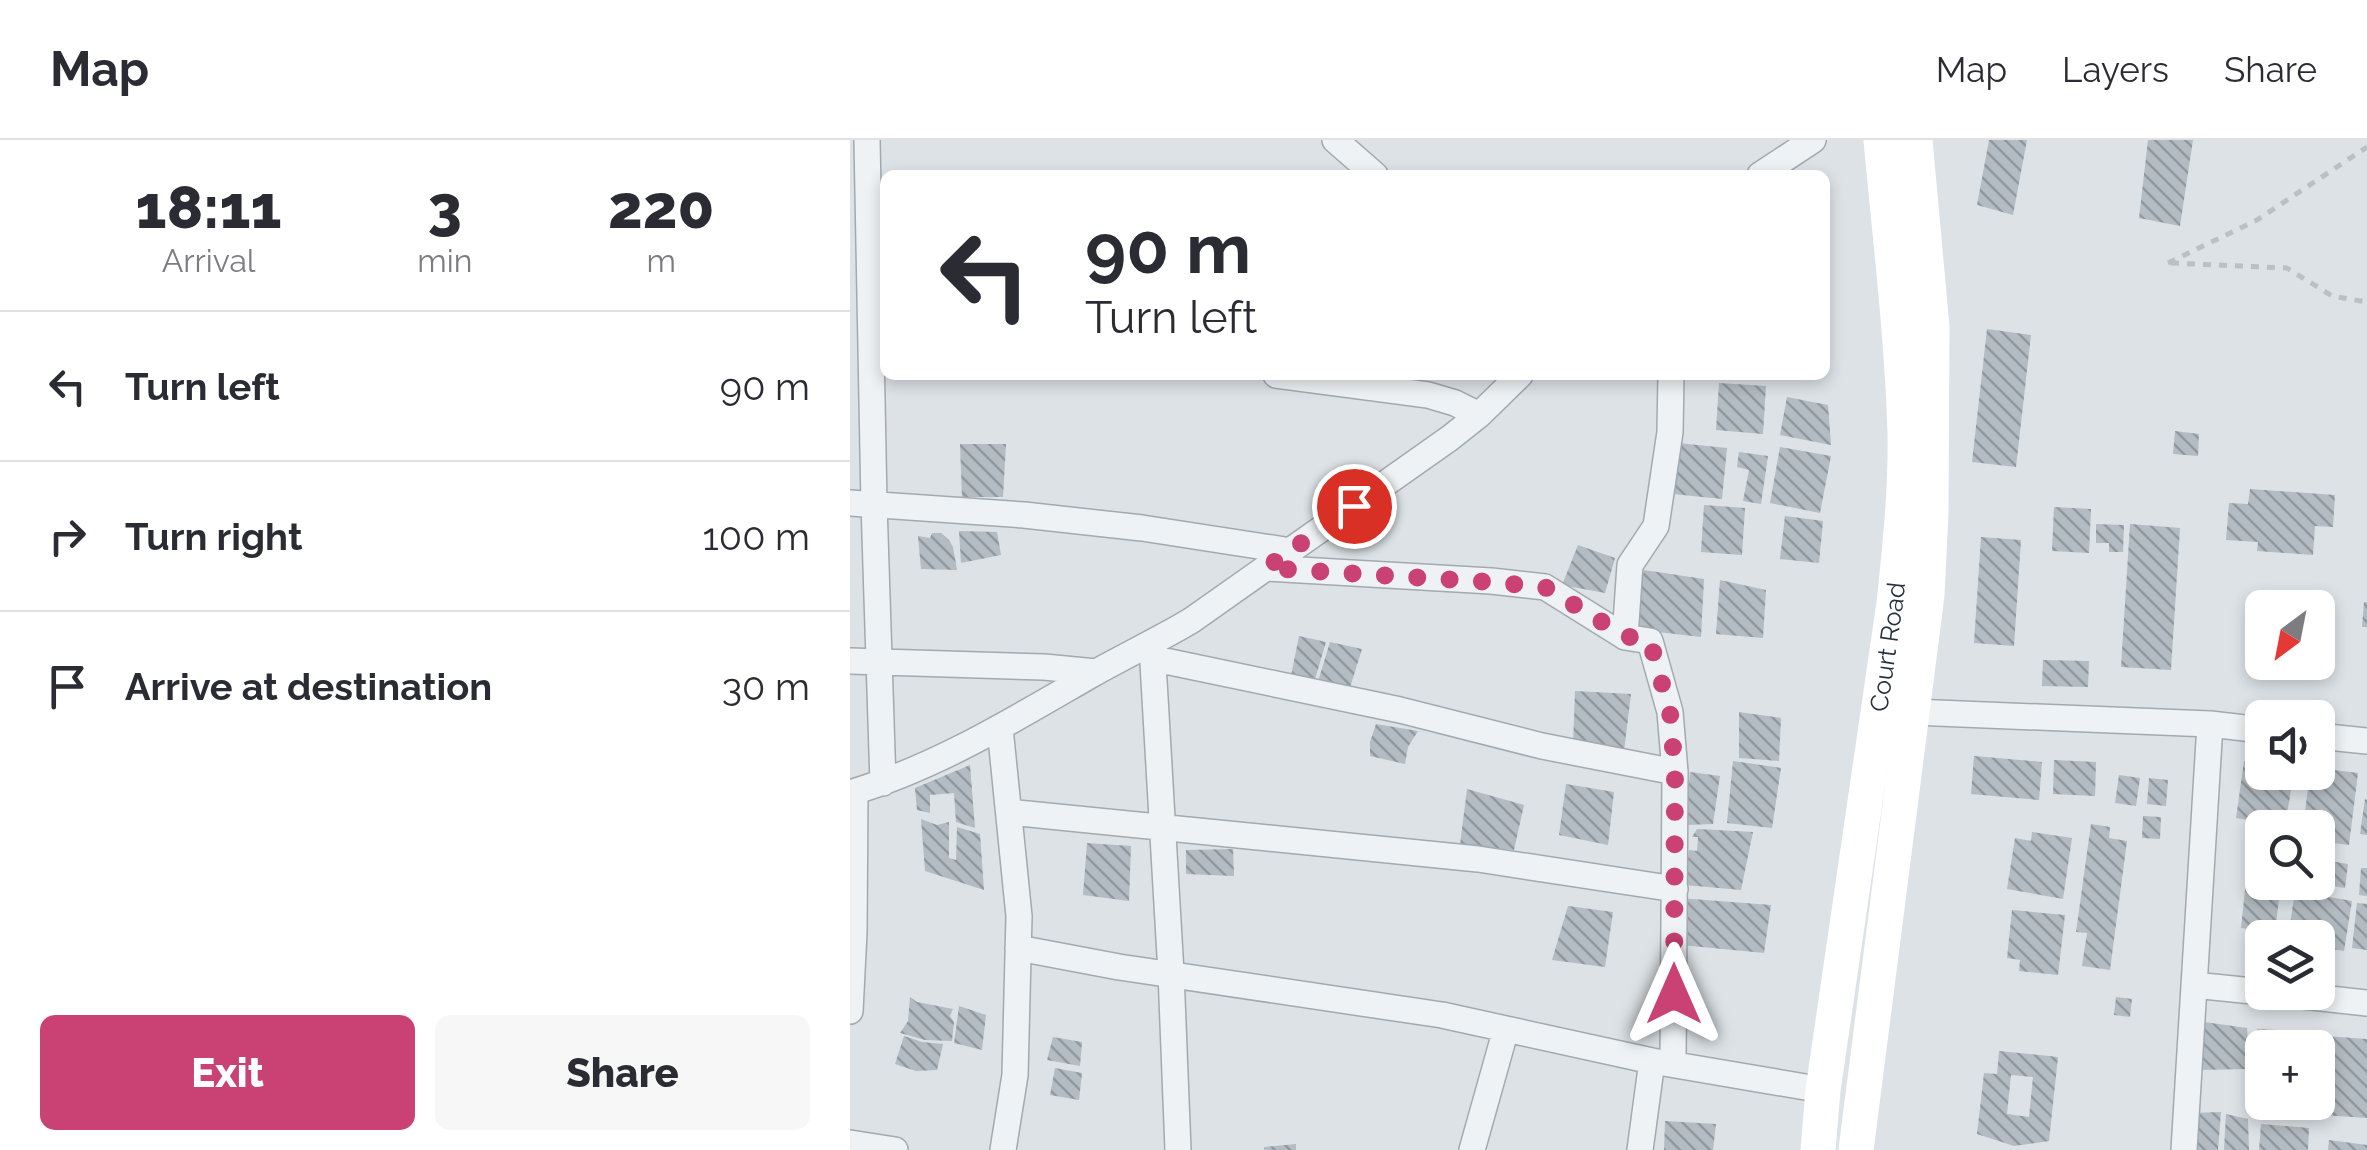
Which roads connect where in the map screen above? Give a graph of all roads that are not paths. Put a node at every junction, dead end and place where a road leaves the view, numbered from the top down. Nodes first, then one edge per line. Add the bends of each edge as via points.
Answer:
1 (868, 140) edge
2 (1335, 140) edge
3 (1814, 140) edge
4 (1881, 140) edge
5 (1915, 140) edge
6 (1369, 170) edge
7 (1768, 170) edge
8 (859, 239) edge
9 (869, 338) edge
10 (1314, 380) edge
11 (1515, 380) edge
12 (1671, 380) edge
13 (1478, 415) junction
14 (862, 504) edge
15 (1291, 551) junction
16 (1266, 568) junction
17 (1625, 636) junction
18 (1152, 652) junction
19 (850, 660) edge
20 (881, 662) junction
21 (1096, 672) junction
22 (1913, 712) junction
23 (2210, 724) junction
24 (1000, 728) junction
25 (2245, 728) edge
26 (2335, 738) edge
27 (2367, 741) edge
28 (1675, 772) junction
29 (883, 783) junction
30 (853, 792) edge
31 (1009, 812) junction
32 (1164, 827) junction
33 (1675, 890) junction
34 (1018, 948) junction
35 (1171, 973) junction
36 (2194, 985) junction
37 (2245, 990) edge
38 (2335, 999) edge
39 (2367, 1002) edge
40 (850, 1010) edge
41 (1506, 1029) junction
42 (1662, 1062) junction
43 (1823, 1090) junction
44 (850, 1143) edge
45 (895, 1150) edge
46 (1003, 1150) edge
47 (1178, 1150) edge
48 (1472, 1150) edge
49 (1640, 1150) edge
50 (1818, 1150) edge
51 (1856, 1150) edge
52 (2184, 1150) edge

1 - 8 street
2 - 6 street
3 - 7 street
4 - 43 main road, Court Road via 1901,347 1902,530
5 - 22 main road, Court Road via 1932,328 1932,495
8 - 9 street
9 - 14 street
10 - 13 street via 1428,395
11 - 13 street
12 - 17 street via 1656,526 1630,565
13 - 15 street
14 - 15 street via 1024,514
14 - 20 street
15 - 16 street
16 - 17 street via 1545,587
16 - 18 street
17 - 28 street via 1650,641 1670,712
18 - 21 street
18 - 28 street
18 - 32 street
19 - 20 street
20 - 21 street
20 - 29 street
21 - 24 street
22 - 23 street
22 - 51 main road, Court Road
23 - 25 street
23 - 36 street
24 - 29 street
24 - 31 street
26 - 27 street
28 - 33 street
29 - 30 street
30 - 40 street
31 - 32 street
31 - 34 street
32 - 33 street via 1478,859
32 - 35 street
33 - 42 street
34 - 35 street
34 - 46 street via 1015,1075
35 - 41 street
35 - 47 street
36 - 37 street
36 - 52 street
38 - 39 street
41 - 42 street
41 - 48 street
42 - 43 street
42 - 49 street
43 - 50 main road, Court Road
44 - 45 street

